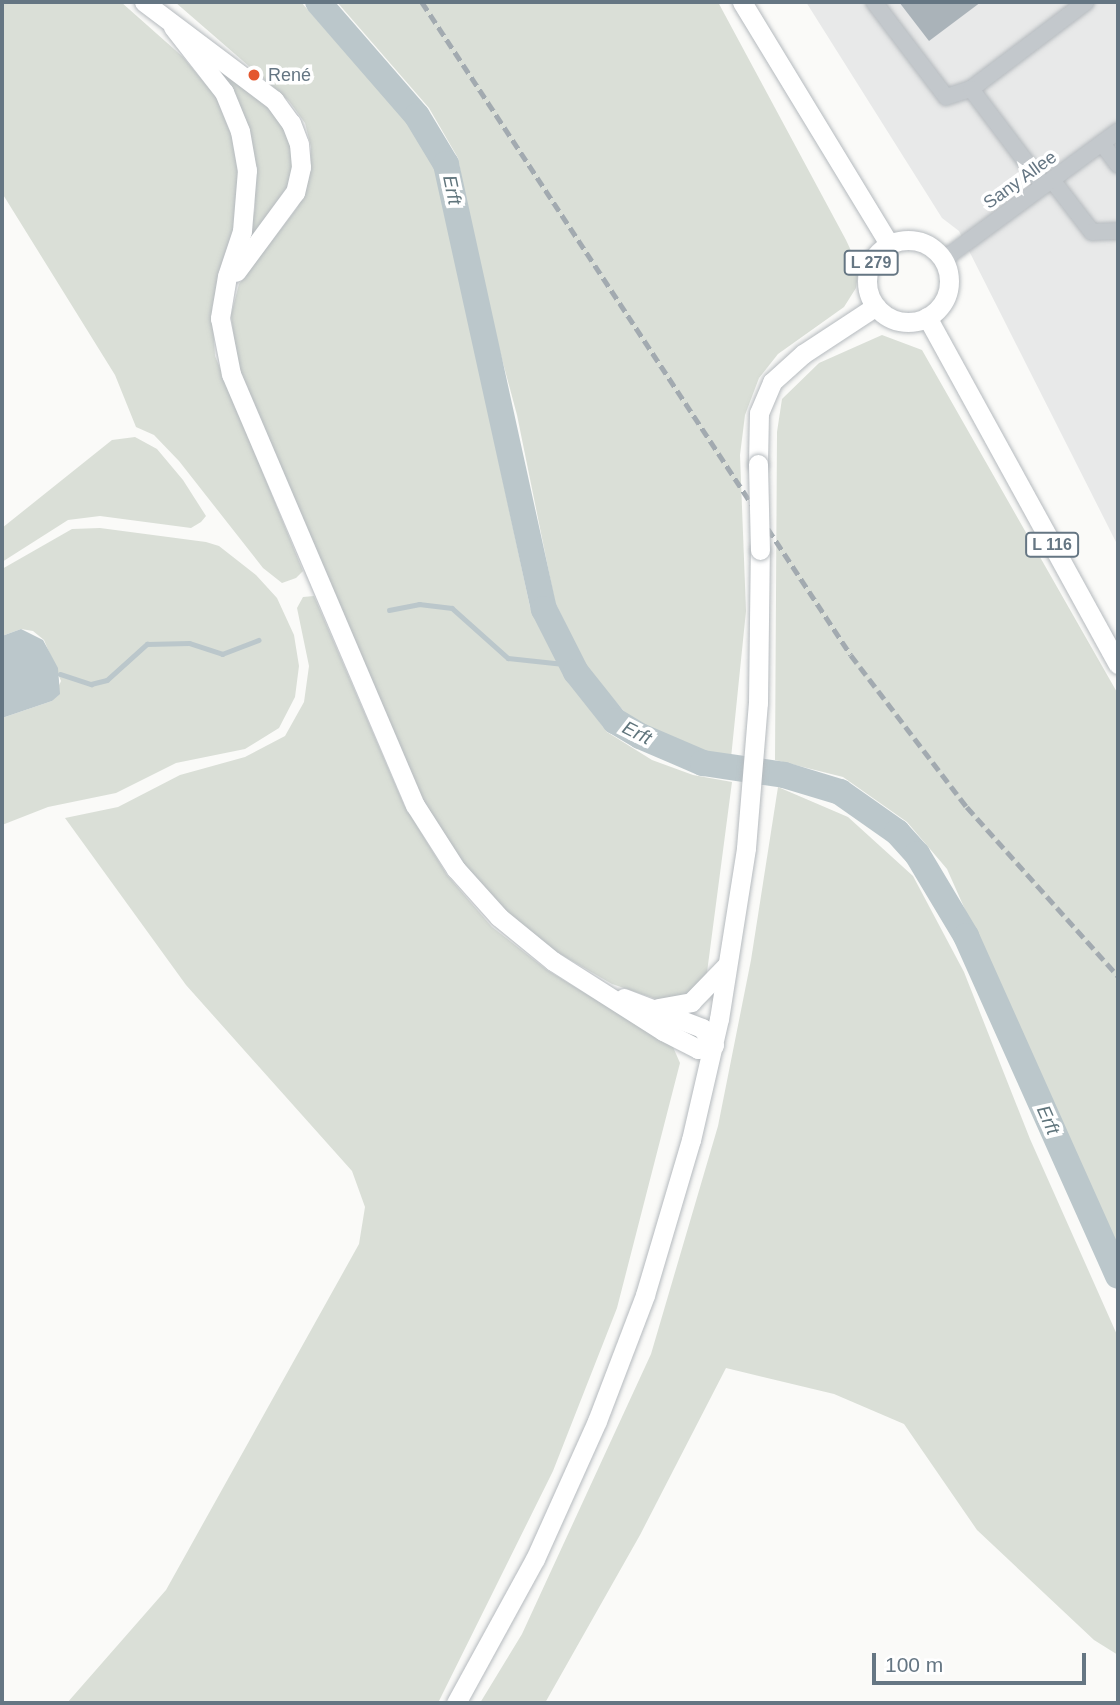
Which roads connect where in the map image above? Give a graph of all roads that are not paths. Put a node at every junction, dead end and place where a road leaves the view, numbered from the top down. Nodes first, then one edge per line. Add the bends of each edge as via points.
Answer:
1 (144, 2) edge
2 (742, 2) edge
3 (874, 2) edge
4 (1086, 2) edge
5 (173, 27) junction
6 (971, 89) junction
7 (1118, 131) edge
8 (1102, 143) junction
9 (1118, 165) edge
10 (1048, 183) junction
11 (1118, 231) edge
12 (889, 244) junction
13 (944, 259) junction
14 (222, 302) junction
15 (876, 306) junction
16 (927, 317) junction
17 (1118, 664) edge
18 (730, 959) junction
19 (606, 992) junction
20 (656, 1008) junction
21 (715, 1045) junction
22 (456, 1703) edge

1 - 5 main road
2 - 12 main road, L 279
3 - 6 street via 946,97
4 - 6 street
5 - 14 main road via 224,92 240,131 247,204
5 - 14 main road via 274,100 299,144 301,167 295,192 240,266
6 - 10 street
7 - 8 street, Sany Allee
8 - 9 street
8 - 10 street, Sany Allee
10 - 11 street via 1092,232
10 - 13 street, Sany Allee
12 - 13 main road, L 279 via 901,240 925,243
12 - 15 main road, L 279 via 870,265 867,279
13 - 16 main road via 949,285 946,298
14 - 19 main road via 221,337 231,374 415,805 456,869 499,917 553,961
15 - 16 main road via 899,321
15 - 18 main road, bridge via 803,354 772,382 759,413 758,703 746,848
16 - 17 main road, L 116
18 - 20 main road via 696,999 675,1008
18 - 21 main road
19 - 20 main road
19 - 21 main road via 698,1049
20 - 21 main road via 702,1028
21 - 22 main road via 670,1214 623,1355 540,1548

